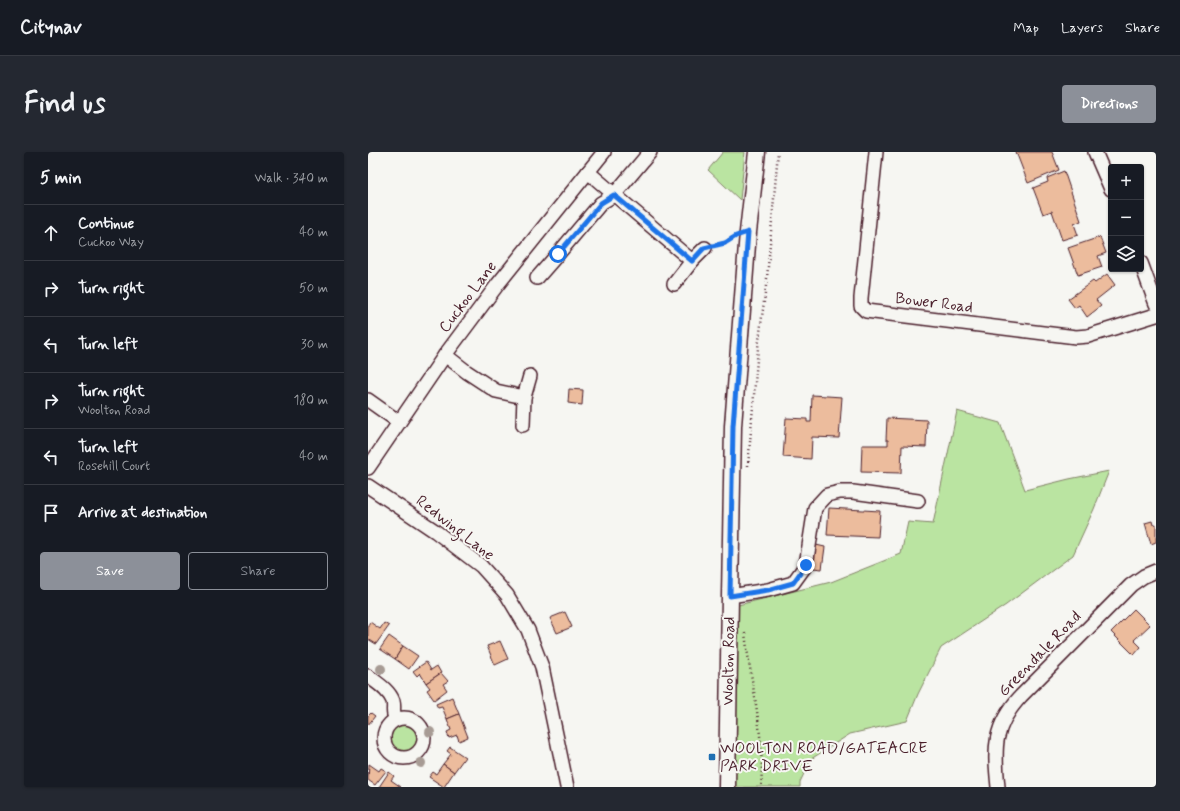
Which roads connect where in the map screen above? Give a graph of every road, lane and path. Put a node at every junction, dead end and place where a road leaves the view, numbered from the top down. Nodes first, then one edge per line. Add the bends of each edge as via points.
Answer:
1 (604, 152) edge
2 (650, 152) edge
3 (757, 152) edge
4 (778, 152) edge
5 (876, 152) edge
6 (1095, 152) edge
7 (588, 172) junction
8 (1108, 182) edge
9 (614, 195) junction
10 (748, 232) junction
11 (704, 248) joint
12 (692, 261) junction
13 (1144, 271) edge
14 (537, 278) dead end
15 (674, 284) dead end
16 (1156, 304) edge
17 (1156, 315) edge
18 (445, 355) junction
19 (530, 376) dead end
20 (524, 397) junction
21 (368, 400) edge
22 (399, 422) junction
23 (523, 425) dead end
24 (368, 468) edge
25 (748, 470) dead end
26 (368, 486) edge
27 (918, 501) dead end
28 (1156, 571) edge
29 (730, 596) junction
30 (745, 629) dead end
31 (368, 676) edge
32 (397, 719) dead end
33 (567, 787) edge
34 (727, 787) edge
35 (761, 787) edge
36 (998, 787) edge

1 - 7 street, Cuckoo Lane
2 - 9 street
3 - 10 street, Woolton Road
4 - 25 path
5 - 17 street, Bower Road via 860,298 861,306 866,311 1076,337 1088,336
6 - 8 street
7 - 9 street
7 - 18 street, Cuckoo Lane
9 - 12 street
9 - 14 street via 601,203
10 - 11 path via 725,243
10 - 29 street, Woolton Road via 733,426
11 - 12 street
12 - 15 street
13 - 16 street
18 - 20 street via 496,391
18 - 22 street, Cuckoo Lane
19 - 20 street
20 - 23 street
21 - 22 street
22 - 24 street, Cuckoo Lane
26 - 33 street, Redwing Lane via 481,566 507,595 528,630 542,666
27 - 29 street via 853,492 827,495 815,508 806,565 793,583
28 - 36 street, Greendale Road via 1131,585 1010,709 997,740 995,759
29 - 34 street, Woolton Road
30 - 35 path via 760,736
31 - 32 street via 384,688 393,701 393,716

